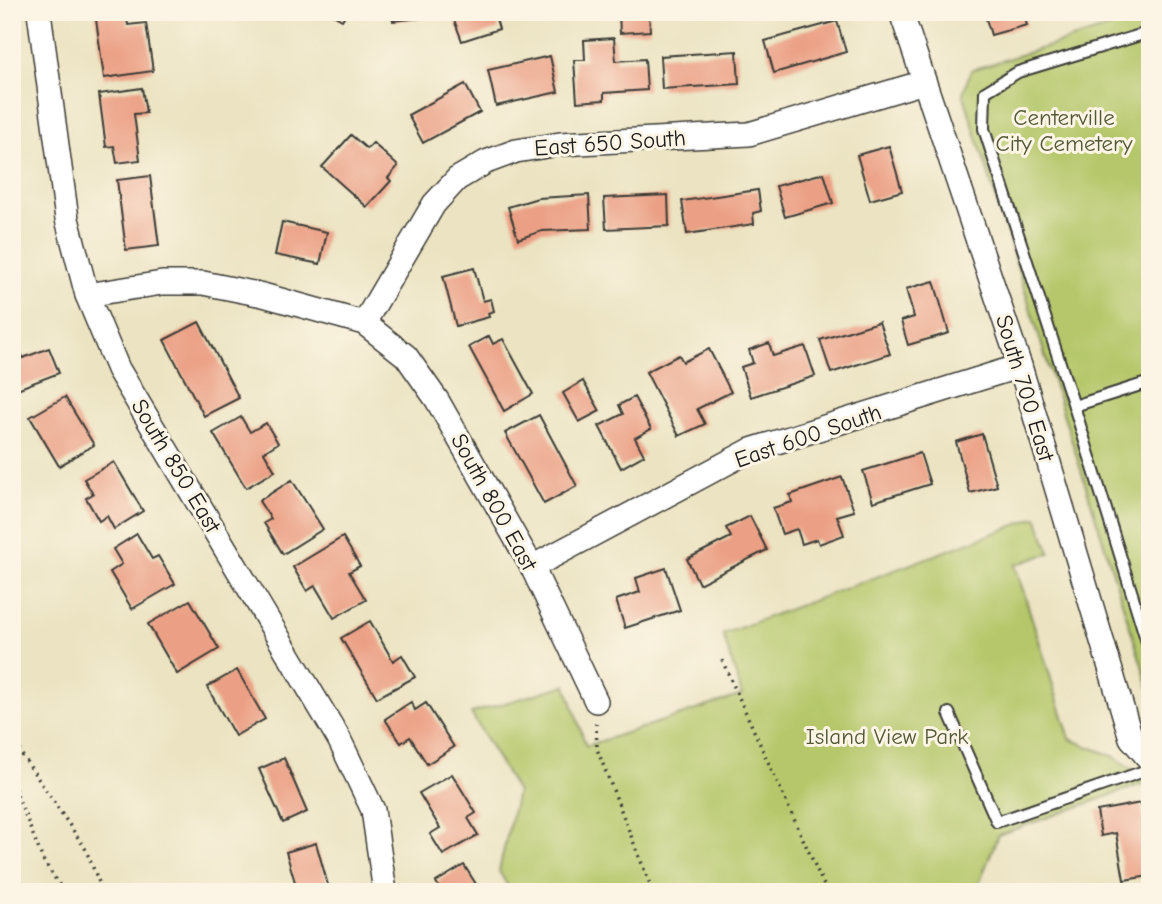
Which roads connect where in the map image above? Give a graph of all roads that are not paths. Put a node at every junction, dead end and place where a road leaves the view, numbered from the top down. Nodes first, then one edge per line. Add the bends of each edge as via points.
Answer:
1 (39, 12) edge
2 (901, 12) edge
3 (1150, 32) edge
4 (924, 82) junction
5 (87, 295) junction
6 (364, 323) junction
7 (1020, 366) junction
8 (1150, 382) edge
9 (1074, 406) junction
10 (532, 567) junction
11 (1150, 652) edge
12 (596, 701) road end
13 (949, 713) dead end
14 (1150, 760) edge
15 (1150, 769) edge
16 (385, 892) edge

1 - 5 street, South 850 East via 67,219
2 - 4 street, South 700 East
3 - 9 lane via 1018,72 985,92 984,129
4 - 6 street, East 650 South via 749,134 561,144 516,151 486,162 457,179 434,204
4 - 7 street, South 700 East
5 - 6 street via 162,283 203,283
5 - 16 street, South 850 East via 118,369 339,739 373,810
6 - 10 street, South 800 East via 406,356
7 - 10 street, East 600 South via 751,450
7 - 14 street, South 700 East via 1131,738
8 - 9 lane
9 - 11 lane
10 - 12 street, South 800 East
13 - 15 lane via 997,822

